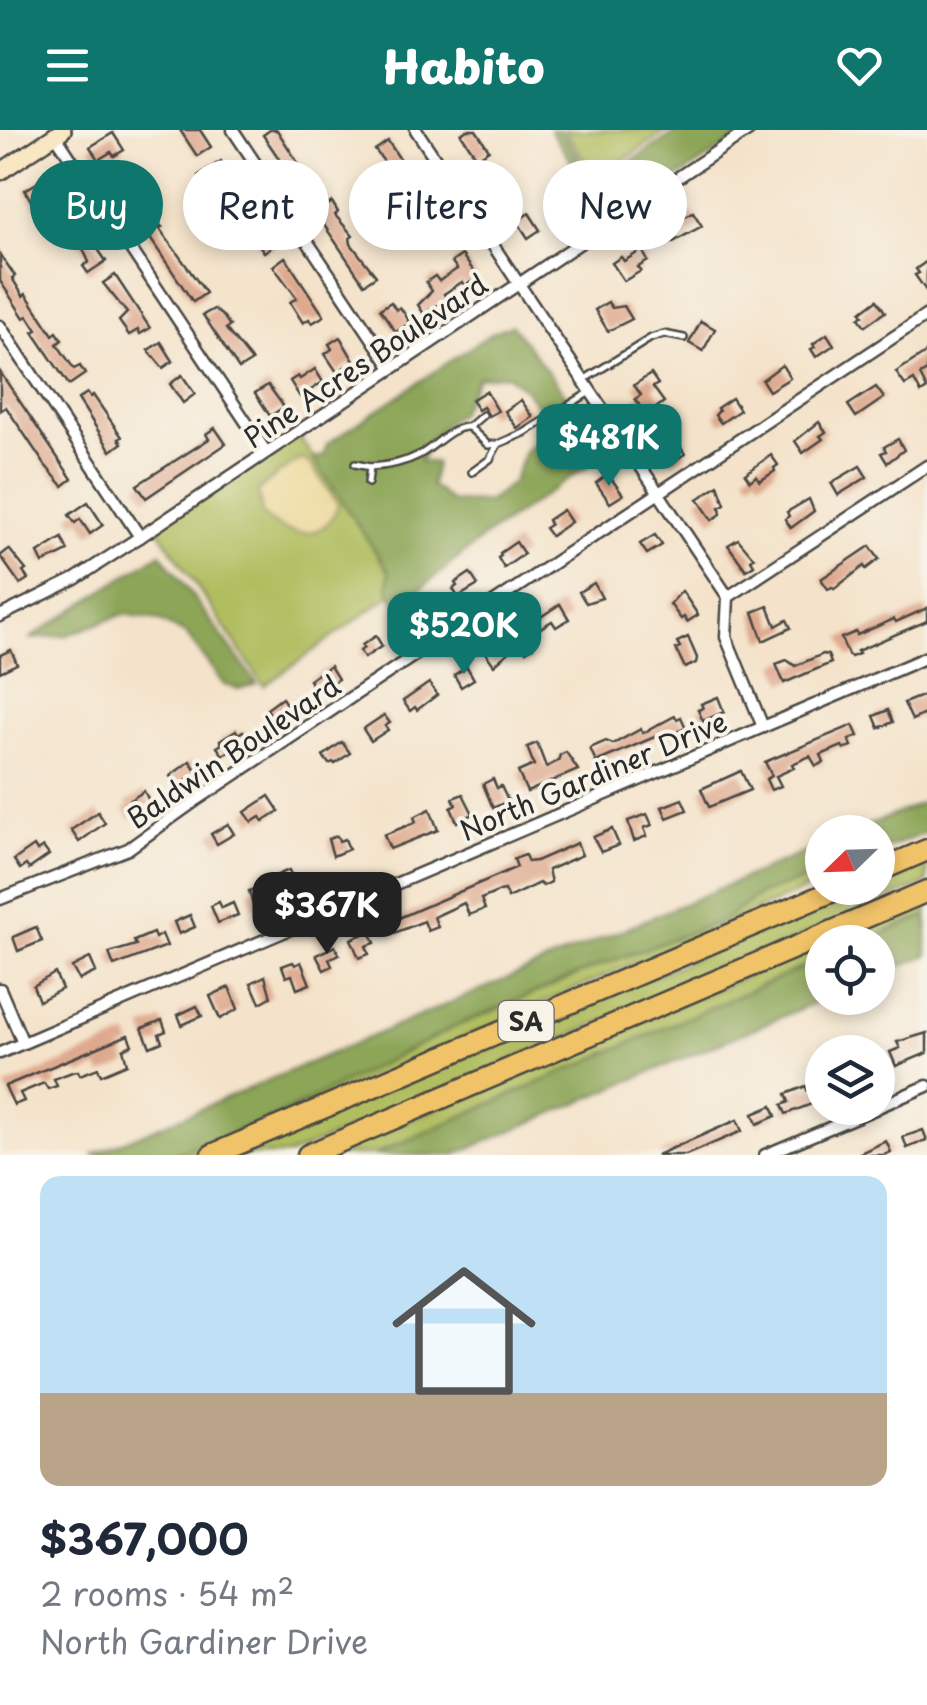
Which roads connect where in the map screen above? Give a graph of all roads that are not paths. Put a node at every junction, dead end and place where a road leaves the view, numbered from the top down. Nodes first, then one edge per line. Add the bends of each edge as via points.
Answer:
1 (233, 130) edge
2 (416, 130) edge
3 (748, 130) edge
4 (59, 132) edge
5 (0, 172) edge
6 (519, 284) junction
7 (927, 315) edge
8 (0, 326) edge
9 (684, 338) dead end
10 (392, 368) junction
11 (582, 380) junction
12 (590, 392) junction
13 (483, 415) dead end
14 (469, 426) junction
15 (498, 444) junction
16 (266, 452) junction
17 (355, 464) dead end
18 (927, 466) edge
19 (370, 467) junction
20 (472, 472) dead end
21 (368, 483) dead end
22 (658, 494) junction
23 (140, 538) junction
24 (728, 597) junction
25 (0, 601) edge
26 (4, 614) edge
27 (927, 657) edge
28 (763, 728) junction
29 (927, 850) edge
30 (895, 864) edge
31 (927, 891) edge
32 (0, 899) edge
33 (805, 903) edge
34 (0, 989) edge
35 (23, 1043) junction
36 (0, 1053) edge
37 (927, 1086) edge
38 (895, 1099) edge
39 (835, 1125) edge
40 (212, 1155) edge
41 (308, 1155) edge
42 (766, 1155) edge

1 - 10 street
2 - 6 street
3 - 6 street, Pine Acres Boulevard
4 - 5 street
4 - 16 street
6 - 10 street, Pine Acres Boulevard
6 - 11 street
7 - 22 street, Baldwin Boulevard
8 - 23 street
9 - 11 lane via 651,338
10 - 16 street, Pine Acres Boulevard
11 - 12 street
12 - 15 lane
12 - 22 street
13 - 14 lane
14 - 15 lane via 488,444
14 - 19 lane via 404,462
15 - 20 lane
16 - 23 street, Pine Acres Boulevard
17 - 19 lane
18 - 24 street
19 - 21 lane
22 - 24 street
22 - 32 street, Baldwin Boulevard via 128,850
23 - 26 street, Pine Acres Boulevard
24 - 28 street via 726,636
25 - 26 street
27 - 28 street, North Gardiner Drive
28 - 35 street, North Gardiner Drive
29 - 30 highway
31 - 41 highway, SA
33 - 40 highway, SA
34 - 35 street
35 - 36 street, North Gardiner Drive
37 - 38 street
39 - 42 street

